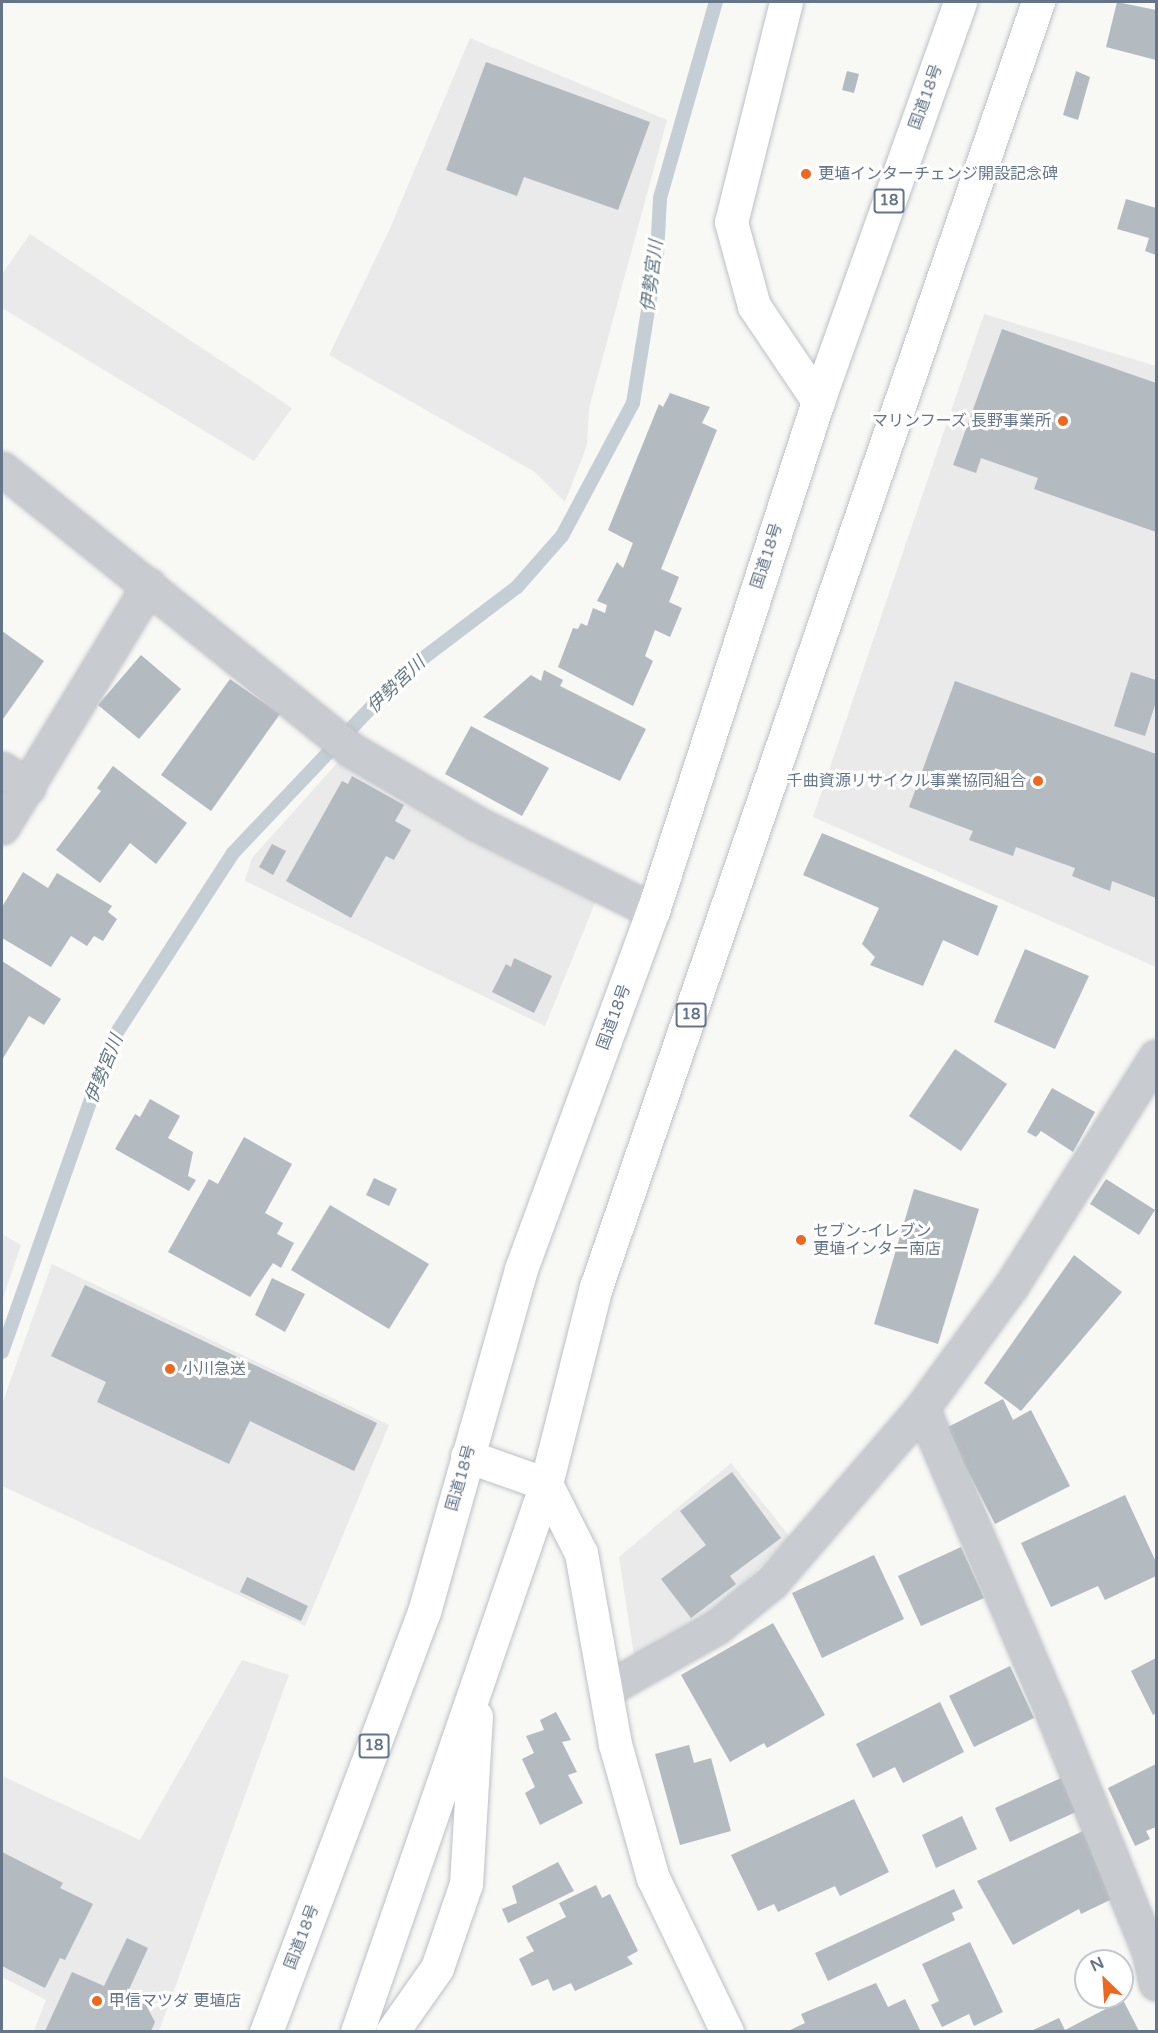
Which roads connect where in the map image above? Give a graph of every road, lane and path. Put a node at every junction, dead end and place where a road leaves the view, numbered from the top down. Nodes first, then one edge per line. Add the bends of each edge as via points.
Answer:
1 (786, 2) edge
2 (950, 2) edge
3 (960, 2) edge
4 (1038, 2) edge
5 (938, 65) junction
6 (818, 400) junction
7 (2, 469) edge
8 (149, 585) junction
9 (2, 769) edge
10 (28, 787) junction
11 (2, 827) edge
12 (653, 911) junction
13 (1156, 1057) edge
14 (922, 1408) junction
15 (467, 1456) junction
16 (546, 1484) junction
17 (476, 1685) junction
18 (607, 1689) junction
19 (1153, 1942) edge
20 (1156, 1983) edge
21 (266, 2031) edge
22 (357, 2031) edge
23 (392, 2031) edge
24 (727, 2031) edge

1 - 6 main road via 731,222 754,306
2 - 5 main road
3 - 5 main road, 国道18号 / 18
4 - 16 main road, 18 via 596,1287
5 - 6 main road, 国道18号 / 18
6 - 12 main road, 国道18号 / 18
7 - 8 street
8 - 10 street
8 - 12 street via 338,741 476,823
9 - 10 street
10 - 11 street
12 - 15 main road, 国道18号 / 18 via 521,1269
13 - 14 street via 1011,1286
14 - 18 street via 772,1582 717,1627
14 - 19 street
15 - 16 main road
15 - 21 main road, 国道18号 / 18 via 424,1612
16 - 17 main road, 18
16 - 18 main road via 581,1553
17 - 22 main road, 18
17 - 23 main road via 466,1884 437,1968
18 - 24 main road via 615,1744 653,1878
19 - 20 street

